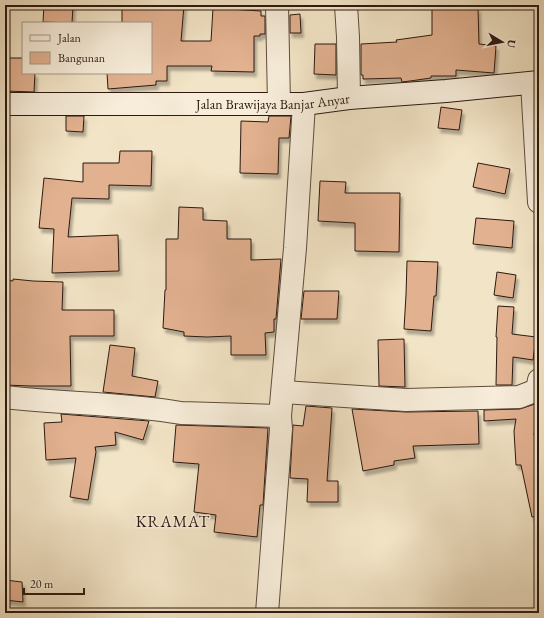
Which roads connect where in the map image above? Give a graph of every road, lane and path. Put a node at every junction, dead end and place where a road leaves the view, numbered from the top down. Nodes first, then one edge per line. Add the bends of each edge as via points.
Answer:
1 (278, 5) edge
2 (346, 5) edge
3 (535, 82) edge
4 (349, 98) junction
5 (5, 104) edge
6 (279, 104) junction
7 (304, 104) junction
8 (539, 202) edge
9 (539, 380) edge
10 (283, 392) junction
11 (5, 397) edge
12 (280, 416) junction
13 (267, 613) edge

1 - 6 street
2 - 4 street
3 - 4 street, Jalan Brawijaya Banjar Anyar via 446,92
3 - 8 street
4 - 7 street, Jalan Brawijaya Banjar Anyar
5 - 6 street, Jalan Brawijaya Banjar Anyar
6 - 7 street, Jalan Brawijaya Banjar Anyar
7 - 10 street
9 - 10 street via 537,390 518,397 406,400
10 - 12 street
11 - 12 street via 181,413
12 - 13 street

